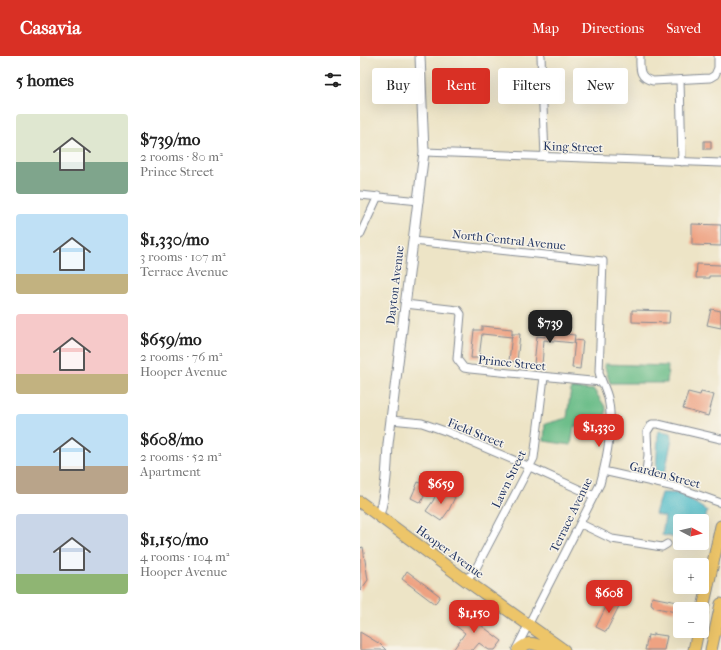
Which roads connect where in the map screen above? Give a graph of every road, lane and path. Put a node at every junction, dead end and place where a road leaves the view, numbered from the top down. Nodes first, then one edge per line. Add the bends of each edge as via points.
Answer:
1 (420, 56) edge
2 (541, 56) edge
3 (640, 56) edge
4 (718, 56) edge
5 (680, 80) junction
6 (424, 152) junction
7 (545, 157) junction
8 (682, 162) junction
9 (721, 163) edge
10 (360, 195) edge
11 (378, 196) junction
12 (419, 201) junction
13 (360, 235) edge
14 (412, 241) junction
15 (604, 261) joint
16 (405, 304) junction
17 (544, 377) junction
18 (602, 382) junction
19 (391, 420) junction
20 (721, 439) edge
21 (530, 467) junction
22 (604, 471) junction
23 (645, 480) junction
24 (594, 496) junction
25 (360, 502) edge
26 (721, 503) edge
27 (379, 515) junction
28 (580, 524) junction
29 (721, 526) edge
30 (667, 544) dead end
31 (464, 579) junction
32 (704, 602) edge
33 (720, 610) edge
34 (528, 624) junction
35 (697, 638) edge
36 (562, 649) edge
37 (517, 650) edge
38 (694, 650) edge
39 (712, 650) edge

1 - 6 street, Dayton Avenue
2 - 7 street
3 - 5 street via 641,72 647,80
4 - 5 street via 715,75 705,79
5 - 8 street
6 - 7 street, King Street
6 - 12 street, Dayton Avenue
7 - 8 street, King Street
8 - 9 street, King Street
10 - 11 street
11 - 12 street
11 - 13 street
12 - 14 street, Dayton Avenue
14 - 15 street, North Central Avenue
14 - 16 street, Dayton Avenue
15 - 18 street, Terrace Avenue via 599,372
16 - 17 street, Prince Street via 458,310 461,314 457,359 464,368
16 - 19 street, Dayton Avenue
17 - 18 street, Prince Street
17 - 21 street, Lawn Street via 534,458
18 - 22 street, Terrace Avenue via 610,412 608,455
19 - 21 street, Field Street via 422,423
19 - 27 street, Dayton Avenue via 387,472
20 - 23 street via 652,424 647,432
21 - 24 street, Field Street
21 - 31 street, Lawn Street via 473,574
22 - 23 street, Garden Street
22 - 24 street, Terrace Avenue
23 - 26 street, Garden Street via 679,488
24 - 28 street, Terrace Avenue
25 - 27 main road, Hooper Avenue
27 - 31 main road, Hooper Avenue
28 - 30 street via 612,538 662,547
28 - 34 street, Terrace Avenue
29 - 32 main road
31 - 34 main road, Hooper Avenue
33 - 39 main road
34 - 36 main road, Hooper Avenue
34 - 37 street, Terrace Avenue
35 - 38 main road
36 - 37 main road via 545,647 534,642

